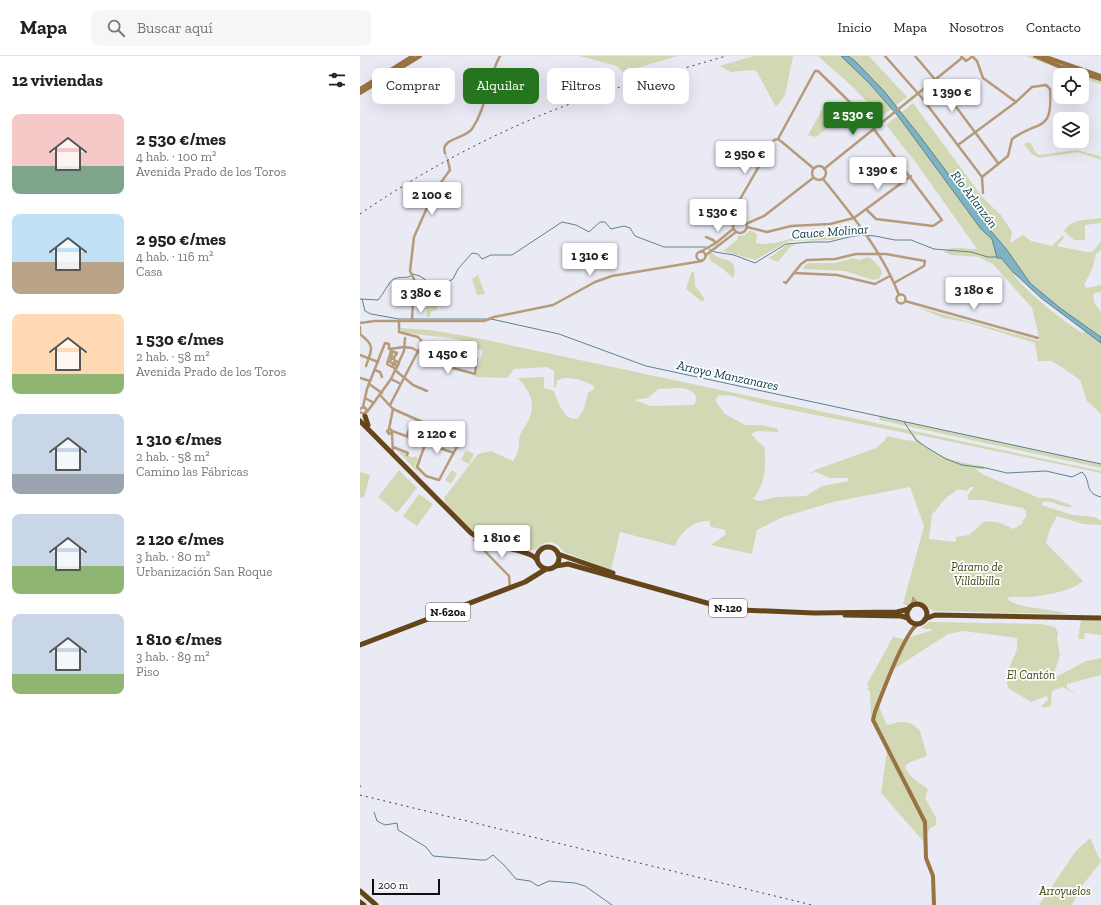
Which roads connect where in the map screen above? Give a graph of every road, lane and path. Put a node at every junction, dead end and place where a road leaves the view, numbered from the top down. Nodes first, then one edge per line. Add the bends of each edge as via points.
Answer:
1 (413, 56) edge
2 (420, 56) edge
3 (500, 56) edge
4 (884, 56) edge
5 (915, 56) edge
6 (973, 56) edge
7 (1035, 56) edge
8 (1043, 56) edge
9 (961, 57) edge
10 (1101, 76) edge
11 (1101, 79) edge
12 (935, 80) junction
13 (360, 88) edge
14 (360, 93) edge
15 (918, 93) junction
16 (1016, 102) junction
17 (874, 128) junction
18 (975, 132) junction
19 (776, 139) junction
20 (958, 145) junction
21 (445, 153) dead end
22 (448, 161) tunnel mouth
23 (998, 163) junction
24 (814, 168) junction
25 (824, 169) junction
26 (911, 176) junction
27 (982, 177) junction
28 (813, 178) junction
29 (823, 179) junction
30 (983, 193) dead end
31 (866, 209) junction
32 (854, 218) junction
33 (737, 220) junction
34 (747, 225) junction
35 (733, 229) junction
36 (736, 232) junction
37 (706, 237) dead end
38 (716, 243) junction
39 (712, 247) junction
40 (700, 252) junction
41 (706, 254) junction
42 (878, 254) junction
43 (697, 257) junction
44 (702, 261) junction
45 (692, 263) junction
46 (794, 273) junction
47 (890, 276) junction
48 (784, 282) dead end
49 (894, 283) junction
50 (899, 295) junction
51 (905, 301) junction
52 (412, 320) junction
53 (399, 321) junction
54 (360, 323) edge
55 (360, 327) edge
56 (360, 335) edge
57 (405, 338) dead end
58 (1038, 338) dead end
59 (425, 345) junction
60 (404, 347) junction
61 (384, 349) junction
62 (390, 350) junction
63 (419, 351) junction
64 (360, 355) edge
65 (369, 359) junction
66 (378, 362) junction
67 (394, 365) junction
68 (366, 366) dead end
69 (375, 370) junction
70 (382, 377) dead end
71 (360, 378) edge
72 (391, 379) junction
73 (405, 379) junction
74 (370, 383) junction
75 (399, 383) dead end
76 (388, 385) junction
77 (392, 387) dead end
78 (427, 391) dead end
79 (381, 394) junction
80 (365, 398) junction
81 (374, 403) junction
82 (390, 405) junction
83 (393, 409) junction
84 (362, 413) edge
85 (411, 424) dead end
86 (432, 425) junction
87 (390, 431) junction
88 (407, 436) junction
89 (426, 443) junction
90 (394, 447) junction
91 (454, 453) junction
92 (393, 454) junction
93 (407, 455) dead end
94 (474, 540) dead end
95 (540, 550) junction
96 (527, 553) junction
97 (558, 554) junction
98 (538, 561) junction
99 (556, 566) junction
100 (546, 568) junction
101 (536, 575) junction
102 (645, 584) junction
103 (510, 588) junction
104 (910, 608) junction
105 (925, 609) junction
106 (814, 613) junction
107 (936, 615) junction
108 (1101, 618) edge
109 (909, 619) junction
110 (925, 619) junction
111 (918, 624) junction
112 (911, 630) junction
113 (360, 645) edge
114 (360, 891) edge
115 (360, 902) edge
116 (364, 905) edge
117 (376, 905) edge
118 (934, 905) edge

1 - 13 street
2 - 14 street
3 - 21 street via 491,76 483,106 472,129 446,144 443,148
4 - 15 street
5 - 12 street
6 - 9 street via 968,61
6 - 16 street via 983,78
7 - 11 street
8 - 10 street
9 - 12 street
12 - 15 street
12 - 18 street
15 - 17 street
15 - 20 street
16 - 18 street
16 - 23 street via 1034,86 1046,85 1049,88 1051,106 1047,120 1012,140 1008,156
17 - 19 street via 817,70
17 - 25 street
17 - 26 street
18 - 20 street
18 - 23 street
19 - 24 street
19 - 33 street via 772,141 735,208
20 - 27 street
22 - 52 street via 450,170 434,192 414,236
23 - 27 street
24 - 25 street via 820,166
24 - 28 street
25 - 29 street via 826,173
26 - 31 street
26 - 31 street via 942,219 941,222 933,226 876,219
27 - 30 street
28 - 29 street
28 - 34 street via 769,212
29 - 32 street
31 - 32 street
32 - 34 street via 830,224 791,226 767,232
32 - 42 street
33 - 34 street via 742,219
33 - 35 street via 733,224
34 - 36 street via 744,232
35 - 36 street
35 - 38 street
36 - 39 street
37 - 38 street
38 - 39 street
39 - 40 street
39 - 41 street
40 - 41 street
40 - 43 street
41 - 44 street
42 - 46 street via 853,254 835,259 807,260 802,262
42 - 47 street
42 - 49 street via 926,263
43 - 44 street
43 - 45 street
44 - 45 street
45 - 52 street via 612,276 595,282 553,305 486,320
46 - 47 street via 838,275 875,284
46 - 48 street via 786,283
47 - 49 street
49 - 50 street
50 - 51 street via 904,295
50 - 51 street via 899,303
51 - 58 street
52 - 53 street
53 - 54 street
53 - 59 street via 400,332 418,337
55 - 56 street
56 - 65 street via 368,340 371,348
57 - 60 street
59 - 63 street
59 - 63 street via 478,360 474,374 450,368
60 - 62 street
60 - 63 street
60 - 67 street
61 - 62 street
61 - 62 street via 385,343 389,344
61 - 66 street
62 - 67 street
62 - 67 street via 397,353 393,360
63 - 73 street
64 - 65 street
65 - 66 street
65 - 68 street
66 - 69 street
67 - 72 street
67 - 73 street
69 - 70 street via 380,372
69 - 74 street
71 - 74 street
72 - 75 street
72 - 76 street
73 - 78 street
73 - 82 street
74 - 79 street
74 - 80 street
76 - 77 street
76 - 79 street
79 - 81 street
79 - 82 street
80 - 81 street
80 - 84 street
81 - 84 street
82 - 83 street
83 - 86 street
83 - 87 street
84 - 92 highway, N-120 via 367,426
85 - 88 street
86 - 89 street
86 - 91 street via 461,439
87 - 88 street
87 - 90 street
88 - 89 street
89 - 91 street
89 - 91 street via 417,466 425,476 435,480 440,479
90 - 92 street
90 - 93 street via 408,453
92 - 96 highway, N-120 via 460,524 476,537 498,546
94 - 103 street via 508,576
95 - 96 highway, N-120
95 - 97 highway, N-120 via 550,547
95 - 98 highway
96 - 98 highway, N-120 via 536,557
97 - 99 highway
97 - 102 highway, N-120
98 - 100 highway, N-120
98 - 101 highway
99 - 100 highway, N-120
99 - 102 highway, N-120 via 568,564
100 - 101 highway, N-620a
101 - 103 highway, N-620a
102 - 106 highway, N-120 via 732,609
103 - 113 highway, N-620a
104 - 105 highway, N-120 via 918,605
104 - 106 highway, N-120 via 897,612
104 - 109 highway
105 - 107 highway, N-120
105 - 110 highway
106 - 109 highway, N-120 via 901,616
107 - 108 highway, N-120
107 - 110 highway, N-120
109 - 111 highway, N-120
109 - 112 street
110 - 111 highway, N-120
111 - 112 street
112 - 118 street via 879,700 873,720 925,822 926,858 933,876
114 - 117 highway
115 - 116 highway

